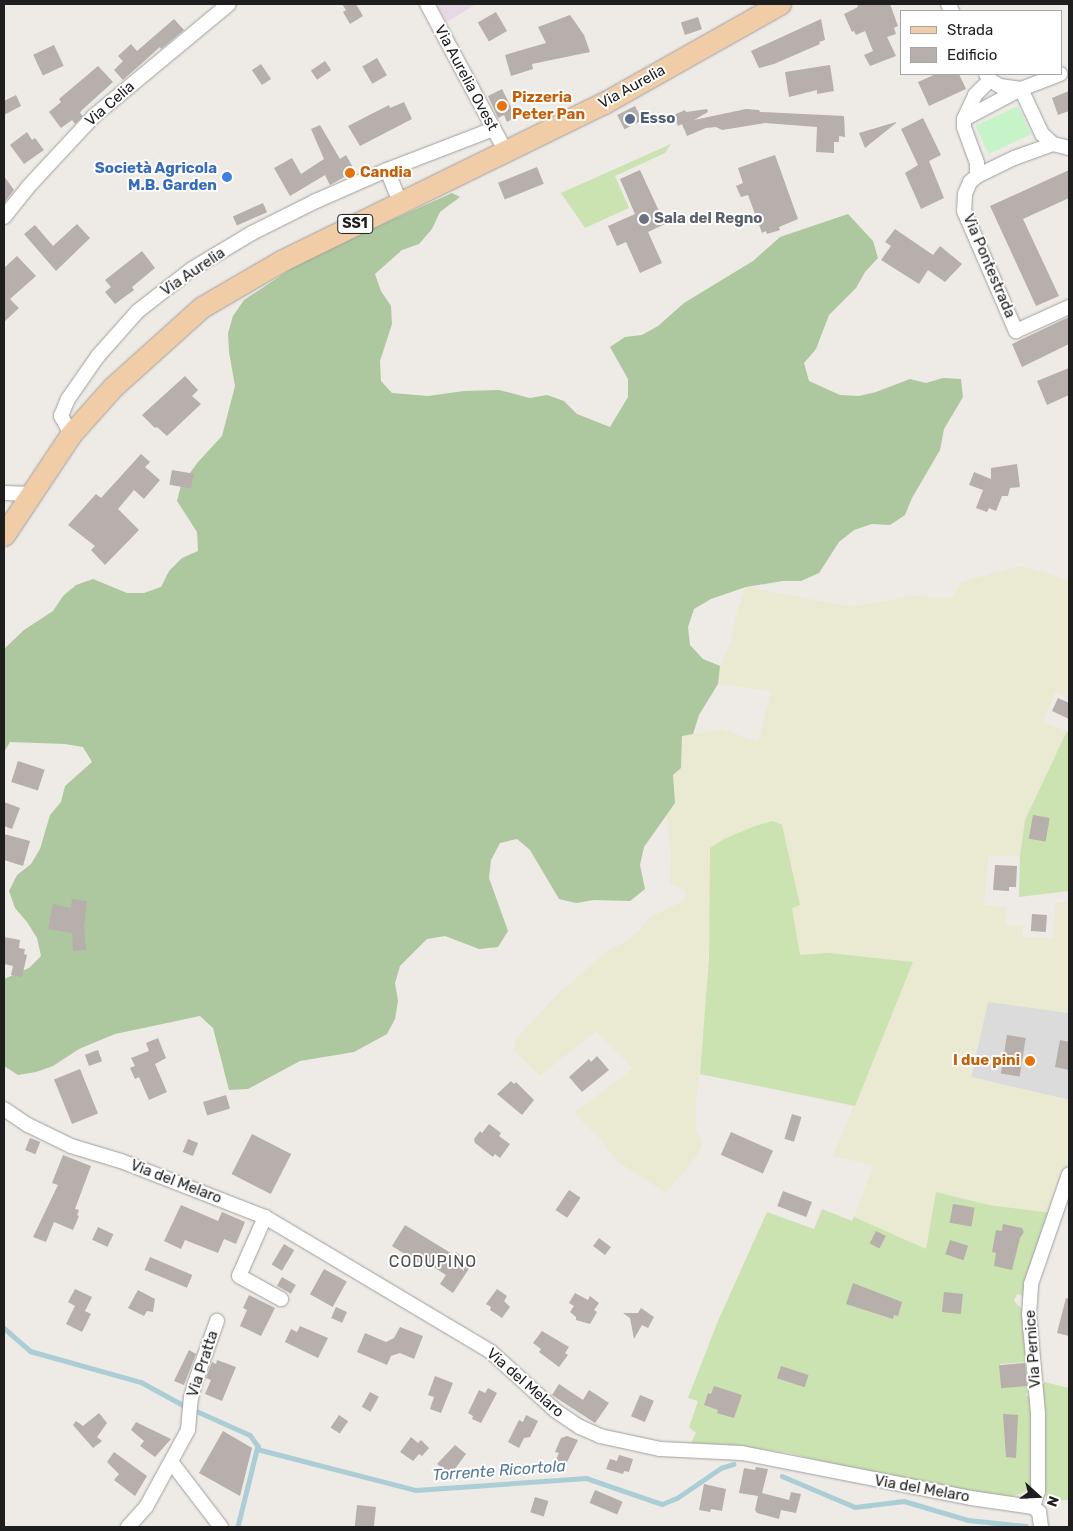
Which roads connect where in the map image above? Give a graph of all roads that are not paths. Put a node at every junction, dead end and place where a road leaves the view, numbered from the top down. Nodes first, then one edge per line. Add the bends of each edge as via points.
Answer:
1 (229, 4) edge
2 (428, 4) edge
3 (780, 4) edge
4 (1058, 75) edge
5 (988, 77) edge
6 (1021, 89) junction
7 (964, 119) junction
8 (493, 129) junction
9 (1053, 144) junction
10 (1069, 148) edge
11 (506, 152) junction
12 (387, 170) junction
13 (977, 176) junction
14 (400, 203) junction
15 (4, 217) edge
16 (1069, 307) edge
17 (71, 434) junction
18 (4, 494) edge
19 (32, 494) junction
20 (4, 535) edge
21 (4, 1109) edge
22 (1069, 1174) edge
23 (265, 1217) junction
24 (281, 1299) dead end
25 (217, 1321) dead end
26 (172, 1463) junction
27 (1036, 1510) junction
28 (128, 1527) edge
29 (221, 1527) edge
30 (1041, 1527) edge

1 - 15 street, Via Celia via 94,116
2 - 8 street, Via Aurelia Ovest
3 - 11 main road, Via Aurelia / SS1 via 604,103
4 - 6 street
5 - 6 street via 1000,86
5 - 7 street via 974,94
6 - 7 street
6 - 9 street via 1042,134
7 - 13 street via 977,163
8 - 11 street, Via Aurelia Ovest
8 - 12 street, Via Aurelia
9 - 10 street
9 - 13 street
11 - 14 main road, Via Aurelia / SS1
12 - 14 street
12 - 17 street, Via Aurelia via 252,234 192,269 138,311 98,356 68,400 61,416
13 - 16 street, Via Pontestrada via 965,194 964,211 1016,332
14 - 17 main road, Via Aurelia / SS1 via 281,261 202,307 113,387
17 - 19 main road, Via Aurelia / SS1
18 - 19 street
19 - 20 main road, Via Aurelia / SS1
21 - 23 street, Via del Melaro via 71,1146 121,1161
22 - 27 street, Via Pernice via 1031,1284 1029,1315 1038,1413
23 - 24 street via 239,1276
23 - 27 street, Via del Melaro via 490,1351 556,1411 600,1436 660,1449 742,1453
25 - 26 street, Via Pratta via 191,1398 190,1426
26 - 28 street, Via Pratta via 146,1507
26 - 29 street
27 - 30 street, Via Pernice

